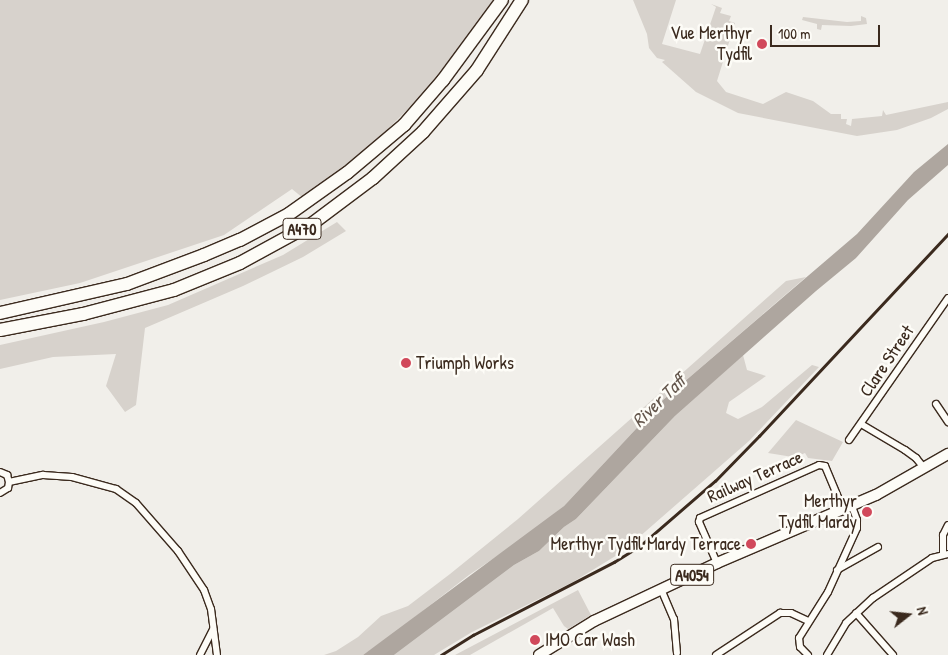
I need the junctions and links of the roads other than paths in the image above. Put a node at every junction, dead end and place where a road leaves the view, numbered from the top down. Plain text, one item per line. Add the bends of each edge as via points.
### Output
1 (502, 0) edge
2 (522, 0) edge
3 (948, 298) edge
4 (0, 314) edge
5 (0, 330) edge
6 (936, 404) dead end
7 (948, 422) edge
8 (861, 424) junction
9 (849, 440) dead end
10 (948, 454) edge
11 (924, 468) junction
12 (0, 472) edge
13 (10, 482) junction
14 (0, 493) edge
15 (848, 508) junction
16 (948, 525) edge
17 (878, 547) dead end
18 (946, 554) edge
19 (717, 564) junction
20 (837, 570) junction
21 (661, 590) junction
22 (856, 613) junction
23 (808, 622) junction
24 (214, 628) junction
25 (677, 653) dead end
26 (202, 655) edge
27 (217, 655) edge
28 (539, 655) edge
29 (716, 655) edge
30 (808, 655) edge
31 (828, 655) edge
32 (893, 655) edge

1 - 4 highway, A470 via 443,80 404,125 347,173 289,214 204,256 127,284
2 - 5 highway, A470 via 477,70 423,132 373,178 313,223 240,263 174,290 83,314
3 - 8 street, Clare Street
6 - 7 street
8 - 9 street, Clare Street
8 - 11 street via 905,450
10 - 11 main road, A4054
11 - 15 main road, A4054
12 - 13 street via 7,475
13 - 14 street via 8,488
13 - 24 street via 43,475 72,477 116,489 136,503 192,570 204,590
15 - 19 main road, A4054
15 - 19 street, Railway Terrace via 825,466 819,465 700,518
15 - 20 street via 858,524
16 - 18 street via 943,534
17 - 20 street
18 - 22 street via 912,570
19 - 21 main road, A4054
20 - 23 street via 828,592
21 - 25 street via 674,619
21 - 28 main road, A4054 via 594,621
22 - 31 street via 846,623
22 - 32 street
23 - 29 street via 791,613 780,614
23 - 30 street via 798,641
24 - 26 street
24 - 27 street
26 - 27 street

